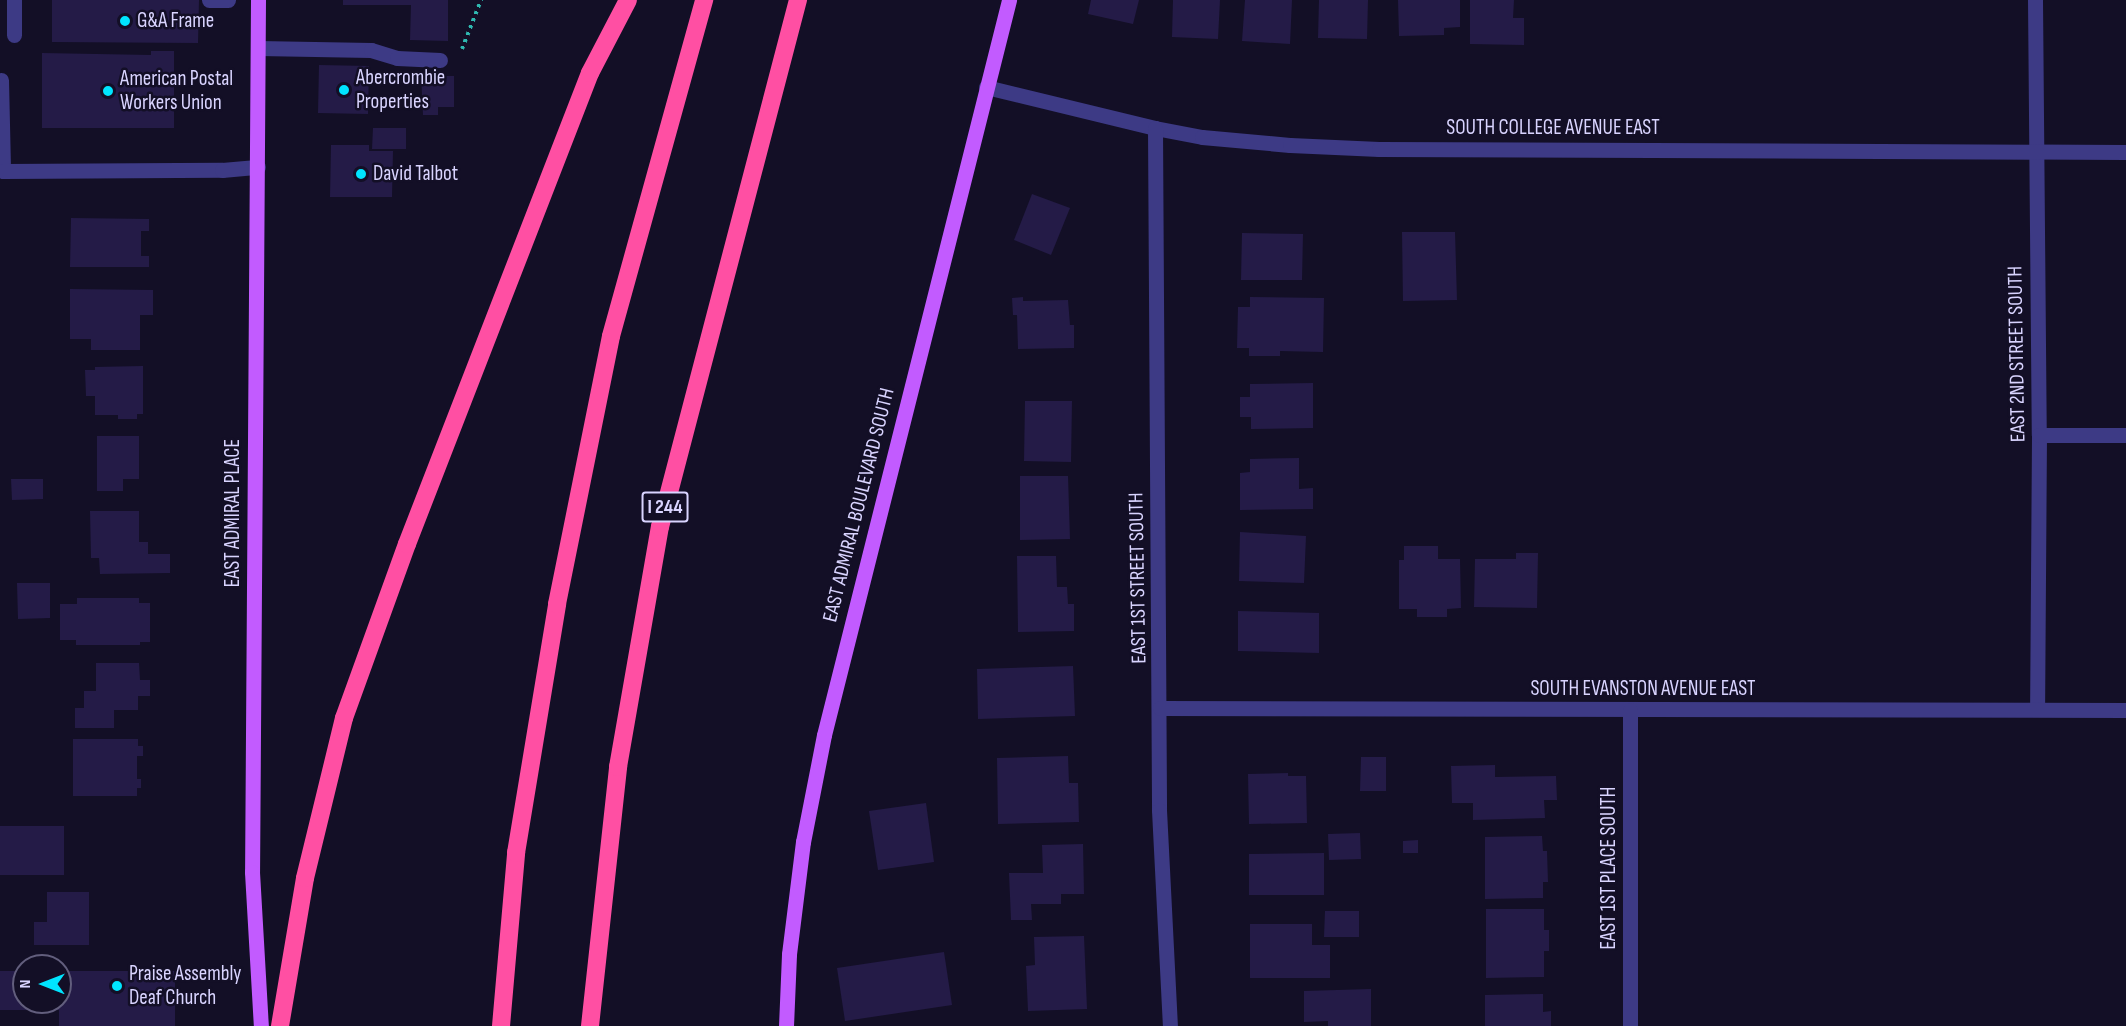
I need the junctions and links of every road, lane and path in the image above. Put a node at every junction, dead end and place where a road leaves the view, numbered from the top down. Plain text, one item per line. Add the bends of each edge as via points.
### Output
1 (14, 0) edge
2 (209, 0) edge
3 (228, 0) edge
4 (258, 0) edge
5 (481, 0) edge
6 (628, 0) edge
7 (704, 0) edge
8 (798, 0) edge
9 (1009, 0) edge
10 (2036, 0) edge
11 (14, 34) dead end
12 (258, 48) junction
13 (440, 60) joint
14 (1, 80) edge
15 (986, 87) junction
16 (1155, 128) junction
17 (2035, 152) junction
18 (2126, 152) edge
19 (258, 167) junction
20 (2039, 435) junction
21 (2126, 435) edge
22 (1161, 708) junction
23 (2037, 708) junction
24 (1630, 710) junction
25 (2126, 710) edge
26 (261, 1026) edge
27 (280, 1026) edge
28 (501, 1026) edge
29 (590, 1026) edge
30 (786, 1026) edge
31 (1170, 1026) edge
32 (1630, 1026) edge

1 - 11 street
2 - 3 street
4 - 12 main road, EAST ADMIRAL PLACE
5 - 13 path via 465,46 456,57
6 - 27 highway via 585,84 344,718 305,878
7 - 28 highway via 611,336 557,604 516,853
8 - 29 highway, I 244 via 660,527 618,767
9 - 15 main road, EAST ADMIRAL BOULEVARD SOUTH
10 - 17 street, EAST 2ND STREET SOUTH
12 - 13 street via 371,50 397,58
12 - 19 main road, EAST ADMIRAL PLACE
14 - 19 street via 3,171
15 - 16 street, SOUTH COLLEGE AVENUE EAST
15 - 30 main road, EAST ADMIRAL BOULEVARD SOUTH via 824,735 803,842 789,954
16 - 17 street, SOUTH COLLEGE AVENUE EAST via 1269,143 1379,148
16 - 22 street, EAST 1ST STREET SOUTH
17 - 18 street, SOUTH COLLEGE AVENUE EAST
17 - 20 street, EAST 2ND STREET SOUTH
19 - 26 main road, EAST ADMIRAL PLACE via 252,872
20 - 21 street
20 - 23 street, EAST 2ND STREET SOUTH
22 - 24 street, SOUTH EVANSTON AVENUE EAST
22 - 31 street, EAST 1ST STREET SOUTH via 1159,810
23 - 24 street, SOUTH EVANSTON AVENUE EAST
23 - 25 street, SOUTH EVANSTON AVENUE EAST
24 - 32 street, EAST 1ST PLACE SOUTH

